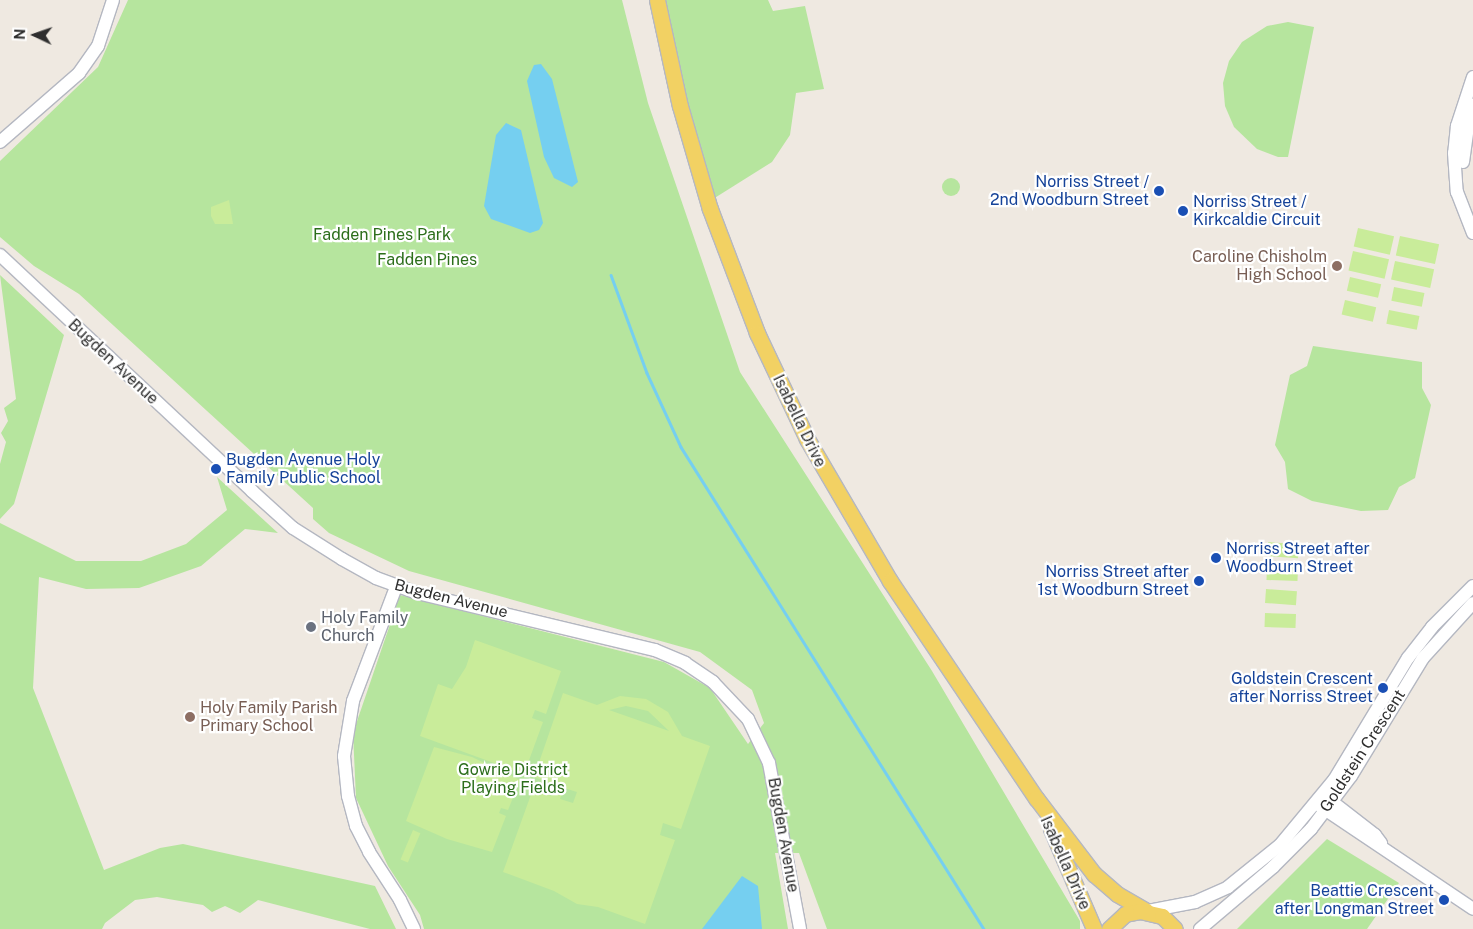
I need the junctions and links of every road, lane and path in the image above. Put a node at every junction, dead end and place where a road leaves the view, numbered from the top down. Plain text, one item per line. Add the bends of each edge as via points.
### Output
1 (113, 0) edge
2 (657, 0) edge
3 (1473, 77) edge
4 (1473, 99) edge
5 (0, 142) edge
6 (1464, 207) junction
7 (1473, 233) edge
8 (0, 255) edge
9 (1473, 586) edge
10 (396, 587) junction
11 (1473, 603) edge
12 (1036, 798) junction
13 (1325, 803) junction
14 (1351, 828) junction
15 (1311, 829) junction
16 (1382, 846) junction
17 (1473, 909) edge
18 (1147, 911) junction
19 (413, 928) edge
20 (800, 929) edge
21 (1094, 929) edge
22 (1109, 929) edge
23 (1175, 929) edge
24 (1200, 929) edge

1 - 5 street via 98,46 79,74
2 - 12 main road, Isabella Drive via 699,175 757,333 816,456 890,581
3 - 6 street via 1457,126 1454,153 1457,192
4 - 6 street via 1463,153
6 - 7 street
8 - 10 street, Bugden Avenue via 264,502 319,545
9 - 13 street, Goldstein Crescent via 1408,658
10 - 19 street via 353,701 344,756 348,796 356,826
10 - 20 street, Bugden Avenue via 655,650 685,663 713,682 748,719 769,763
11 - 13 street, Goldstein Crescent via 1423,658
12 - 18 main road, Isabella Drive via 1094,874 1117,894
12 - 21 main road, Isabella Drive
13 - 14 street
13 - 15 street, Goldstein Crescent
13 - 16 street via 1375,835
13 - 18 street, Goldstein Crescent via 1238,881 1195,902
14 - 15 street via 1330,824
14 - 16 street
15 - 24 street, Goldstein Crescent via 1273,867
16 - 17 street
18 - 22 main road via 1126,914
18 - 23 main road, Isabella Drive via 1162,916

